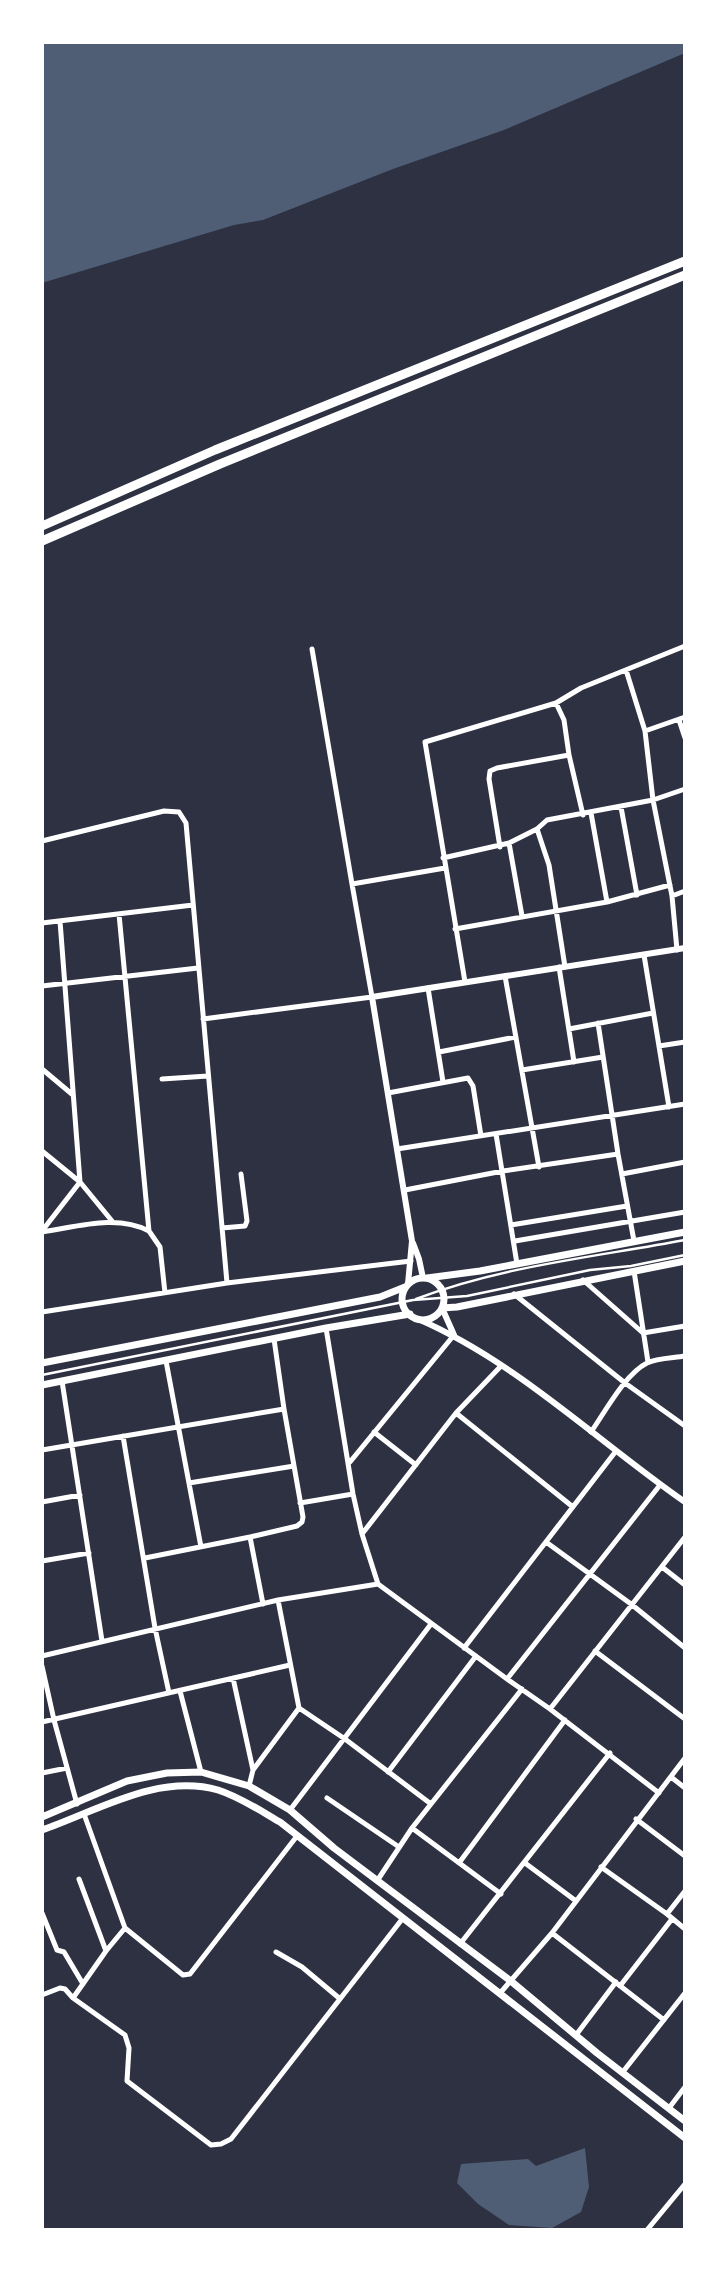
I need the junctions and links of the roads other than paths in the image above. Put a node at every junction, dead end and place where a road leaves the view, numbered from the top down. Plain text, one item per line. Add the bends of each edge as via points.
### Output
1 (685, 261) edge
2 (685, 275) edge
3 (42, 526) edge
4 (42, 541) edge
5 (685, 646) edge
6 (312, 649) dead end
7 (626, 670) junction
8 (556, 704) junction
9 (682, 718) edge
10 (645, 732) junction
11 (685, 738) edge
12 (569, 755) junction
13 (685, 789) edge
14 (653, 800) junction
15 (621, 807) junction
16 (591, 813) junction
17 (583, 815) junction
18 (537, 829) junction
19 (42, 841) edge
20 (509, 843) junction
21 (500, 846) junction
22 (443, 858) junction
23 (445, 868) junction
24 (352, 884) junction
25 (670, 885) junction
26 (685, 891) edge
27 (636, 895) junction
28 (672, 896) junction
29 (607, 902) junction
30 (193, 905) junction
31 (555, 909) junction
32 (119, 914) junction
33 (522, 916) junction
34 (60, 921) junction
35 (42, 923) edge
36 (455, 929) junction
37 (681, 949) edge
38 (644, 956) junction
39 (562, 967) junction
40 (198, 968) junction
41 (505, 976) junction
42 (124, 977) junction
43 (465, 982) junction
44 (64, 984) junction
45 (42, 986) edge
46 (428, 988) junction
47 (372, 997) junction
48 (653, 1013) junction
49 (203, 1019) junction
50 (597, 1023) junction
51 (569, 1028) junction
52 (516, 1037) junction
53 (685, 1042) edge
54 (659, 1046) junction
55 (439, 1052) junction
56 (603, 1058) junction
57 (573, 1062) junction
58 (42, 1069) edge
59 (522, 1070) junction
60 (208, 1076) junction
61 (162, 1079) dead end
62 (443, 1082) junction
63 (388, 1093) junction
64 (73, 1095) junction
65 (685, 1104) edge
66 (669, 1107) junction
67 (613, 1116) junction
68 (532, 1129) junction
69 (496, 1134) junction
70 (481, 1136) junction
71 (397, 1149) junction
72 (42, 1151) edge
73 (618, 1154) junction
74 (685, 1162) edge
75 (540, 1167) junction
76 (503, 1171) junction
77 (241, 1174) dead end
78 (622, 1174) junction
79 (80, 1182) junction
80 (405, 1190) junction
81 (627, 1206) junction
82 (685, 1212) edge
83 (113, 1222) junction
84 (630, 1222) junction
85 (512, 1225) junction
86 (222, 1228) junction
87 (149, 1231) junction
88 (42, 1232) edge
89 (685, 1232) edge
90 (685, 1240) edge
91 (412, 1241) junction
92 (515, 1241) junction
93 (634, 1241) junction
94 (685, 1255) edge
95 (411, 1261) junction
96 (685, 1261) edge
97 (517, 1264) junction
98 (634, 1271) junction
99 (425, 1278) junction
100 (583, 1280) junction
101 (227, 1283) junction
102 (407, 1286) junction
103 (442, 1289) junction
104 (165, 1293) junction
105 (514, 1294) junction
106 (444, 1298) junction
107 (413, 1300) junction
108 (402, 1302) junction
109 (442, 1308) junction
110 (42, 1312) edge
111 (414, 1317) junction
112 (685, 1326) edge
113 (326, 1328) junction
114 (643, 1333) junction
115 (454, 1335) junction
116 (274, 1339) junction
117 (685, 1356) edge
118 (166, 1361) junction
119 (648, 1362) junction
120 (42, 1363) edge
121 (501, 1366) junction
122 (42, 1375) edge
123 (62, 1381) junction
124 (625, 1382) junction
125 (42, 1385) edge
126 (284, 1409) junction
127 (456, 1413) junction
128 (685, 1426) edge
129 (178, 1427) junction
130 (374, 1432) junction
131 (591, 1432) junction
132 (123, 1436) junction
133 (72, 1445) junction
134 (42, 1450) edge
135 (617, 1451) junction
136 (350, 1462) junction
137 (416, 1465) junction
138 (294, 1466) junction
139 (188, 1483) junction
140 (660, 1485) junction
141 (353, 1494) junction
142 (80, 1495) junction
143 (42, 1502) edge
144 (300, 1503) junction
145 (685, 1503) edge
146 (573, 1507) junction
147 (362, 1534) junction
148 (250, 1537) junction
149 (685, 1537) edge
150 (546, 1542) junction
151 (201, 1547) junction
152 (89, 1553) junction
153 (145, 1558) junction
154 (42, 1561) edge
155 (662, 1567) junction
156 (590, 1574) junction
157 (378, 1584) junction
158 (685, 1585) edge
159 (278, 1600) junction
160 (263, 1604) junction
161 (631, 1604) junction
162 (431, 1624) junction
163 (155, 1629) junction
164 (102, 1641) junction
165 (464, 1648) junction
166 (685, 1648) edge
167 (595, 1651) junction
168 (42, 1656) edge
169 (476, 1656) junction
170 (290, 1665) junction
171 (42, 1666) edge
172 (233, 1678) junction
173 (507, 1679) junction
174 (523, 1689) junction
175 (180, 1691) junction
176 (169, 1693) junction
177 (299, 1708) junction
178 (551, 1709) junction
179 (685, 1719) edge
180 (54, 1720) junction
181 (565, 1720) junction
182 (42, 1722) edge
183 (345, 1739) junction
184 (610, 1753) junction
185 (685, 1758) edge
186 (67, 1768) junction
187 (253, 1770) junction
188 (201, 1772) junction
189 (388, 1772) junction
190 (42, 1773) edge
191 (671, 1777) junction
192 (249, 1786) junction
193 (685, 1788) edge
194 (659, 1793) junction
195 (327, 1798) dead end
196 (77, 1804) junction
197 (431, 1804) junction
198 (290, 1810) junction
199 (84, 1814) junction
200 (42, 1817) edge
201 (636, 1819) junction
202 (412, 1828) junction
203 (42, 1830) edge
204 (297, 1836) junction
205 (399, 1847) junction
206 (685, 1856) edge
207 (459, 1863) junction
208 (525, 1863) junction
209 (601, 1867) junction
210 (79, 1879) dead end
211 (377, 1881) junction
212 (685, 1891) edge
213 (501, 1894) junction
214 (576, 1901) junction
215 (42, 1913) edge
216 (670, 1916) junction
217 (403, 1918) junction
218 (125, 1928) junction
219 (685, 1929) edge
220 (552, 1933) junction
221 (460, 1944) junction
222 (106, 1951) junction
223 (276, 1952) dead end
224 (512, 1982) junction
225 (83, 1984) junction
226 (618, 1984) junction
227 (501, 1992) junction
228 (685, 1993) edge
229 (42, 1995) edge
230 (73, 1998) junction
231 (339, 1998) junction
232 (664, 2020) junction
233 (576, 2035) junction
234 (622, 2073) junction
235 (685, 2087) edge
236 (669, 2108) junction
237 (685, 2121) edge
238 (685, 2138) edge
239 (685, 2184) edge
240 (647, 2230) edge

1 - 3 highway via 215,450
2 - 4 highway
5 - 7 street
6 - 24 street
7 - 8 street
7 - 10 street
8 - 12 street via 564,720
8 - 22 street via 425,743
9 - 10 street
9 - 11 street
10 - 14 street
12 - 17 street
12 - 21 street via 490,771
13 - 14 street
14 - 15 street
14 - 25 street
15 - 16 street
15 - 27 street
16 - 17 street
16 - 29 street
17 - 18 street via 547,820
18 - 20 street
18 - 31 street via 549,865
19 - 30 street via 164,811 179,813 186,822
20 - 21 street
20 - 33 street
21 - 22 street
22 - 23 street
23 - 24 street
23 - 36 street
24 - 47 street
25 - 27 street
25 - 28 street
26 - 28 street
27 - 29 street
28 - 37 street
29 - 31 street
30 - 32 street
30 - 40 street
31 - 33 street
31 - 39 street
32 - 34 street
32 - 42 street
33 - 36 street
34 - 35 street
34 - 44 street
36 - 43 street
37 - 38 street
38 - 39 street
38 - 48 street
39 - 41 street
39 - 51 street
40 - 42 street
40 - 49 street
41 - 43 street
41 - 52 street
42 - 44 street
42 - 87 street
43 - 46 street
44 - 45 street
44 - 64 street
46 - 47 street
46 - 55 street
47 - 49 street
47 - 63 street
48 - 50 street
48 - 54 street
49 - 60 street
50 - 51 street
50 - 56 street
51 - 57 street
52 - 55 street
52 - 59 street
53 - 54 street
54 - 66 street
55 - 62 street
56 - 57 street
56 - 67 street
57 - 59 street
58 - 64 street
59 - 68 street
60 - 61 street
60 - 86 street
62 - 63 street
62 - 70 street via 470,1080
63 - 71 street
64 - 79 street
65 - 66 street
66 - 67 street
67 - 68 street
67 - 73 street
68 - 69 street
68 - 75 street
69 - 70 street
69 - 76 street
70 - 71 street
71 - 80 street
72 - 79 street
73 - 75 street
73 - 78 street
74 - 78 street
75 - 76 street
76 - 80 street
76 - 85 street
77 - 86 street via 247,1221 245,1226
78 - 81 street
79 - 83 street
79 - 88 street
80 - 91 street
81 - 84 street
81 - 85 street
82 - 84 street
83 - 87 street via 132,1223
83 - 88 street
84 - 92 street
84 - 93 street
85 - 92 street
86 - 101 street
87 - 104 street via 160,1247
89 - 93 main road
90 - 103 lane
91 - 95 street
91 - 99 street
92 - 97 street
93 - 97 main road
94 - 106 lane
95 - 101 street
95 - 102 street
96 - 98 main road
97 - 99 main road
98 - 100 main road
98 - 114 street
99 - 102 main road
99 - 103 main road
100 - 105 main road
100 - 114 street
101 - 104 street
102 - 108 main road
102 - 120 main road via 380,1297
103 - 106 main road
103 - 107 lane
104 - 110 street
105 - 109 main road
105 - 124 street
106 - 107 lane
106 - 109 main road
107 - 108 lane
108 - 111 main road
108 - 122 lane
109 - 111 main road via 434,1316
109 - 115 street
111 - 113 main road
111 - 115 street
112 - 114 street
113 - 116 main road
113 - 136 street
114 - 119 street
115 - 121 street
115 - 130 street
116 - 118 main road
116 - 126 street
117 - 119 street
118 - 123 main road
118 - 129 street
119 - 124 street
121 - 127 street
121 - 131 street
123 - 125 main road
123 - 133 street
124 - 128 street
124 - 131 street
126 - 129 street
126 - 138 street
127 - 137 street
127 - 146 street
129 - 132 street
129 - 139 street
130 - 136 street
130 - 137 street
131 - 135 street
132 - 133 street
132 - 153 street
133 - 134 street
133 - 142 street
135 - 140 street
135 - 146 street
136 - 141 street
137 - 147 street
138 - 139 street
138 - 144 street
139 - 151 street
140 - 145 street
140 - 156 street
141 - 144 street
141 - 147 street
142 - 143 street
142 - 152 street
144 - 148 street via 300,1524
146 - 150 street
147 - 157 street
148 - 151 street
148 - 160 street
149 - 155 street
150 - 156 street
150 - 165 street
151 - 153 street
152 - 154 street
152 - 164 street
153 - 163 street
155 - 158 street
155 - 161 street
156 - 161 street
156 - 173 street
157 - 159 street
157 - 162 street
159 - 160 street
159 - 170 street
160 - 163 street
161 - 166 street
161 - 167 street
162 - 165 street
162 - 183 street
163 - 164 street
163 - 176 street
164 - 168 street
165 - 169 street
167 - 178 street
167 - 179 street
169 - 173 street
169 - 189 street
170 - 172 street
170 - 177 street
171 - 180 street
172 - 175 street
172 - 187 street
173 - 174 street
174 - 178 street
174 - 197 street
175 - 176 street
175 - 188 street
176 - 180 street
177 - 183 street
177 - 187 street
178 - 181 street
180 - 182 street
180 - 186 street
181 - 184 street
181 - 207 street
183 - 189 street
183 - 198 street
184 - 194 street
184 - 208 street
185 - 191 street
186 - 190 street
186 - 196 street
187 - 192 street
188 - 192 main road
188 - 196 main road via 127,1781
189 - 197 street
191 - 193 street
191 - 194 street
192 - 198 main road
194 - 201 street
195 - 205 street
196 - 200 main road
197 - 202 street
198 - 211 main road
199 - 203 main road
199 - 204 main road via 125,1797 199,1786 239,1799
199 - 218 street
201 - 206 street
201 - 209 street
202 - 205 street
202 - 207 street
204 - 217 main road
204 - 218 street via 190,1974 183,1975
205 - 211 street
207 - 213 street
208 - 213 street
208 - 214 street
209 - 214 street
209 - 216 street
210 - 222 street
211 - 221 main road
212 - 216 street
213 - 221 street
214 - 220 street
215 - 225 street via 57,1950 64,1952
216 - 219 street
216 - 226 street
217 - 227 main road
217 - 231 street
218 - 222 street
220 - 224 street
220 - 226 street
221 - 224 main road
222 - 225 street
223 - 231 street
224 - 227 street
224 - 233 main road
225 - 230 street
226 - 232 street
226 - 233 street
227 - 238 main road
228 - 232 street
229 - 230 street via 62,1988
230 - 231 street via 125,2035 130,2048 127,2081 211,2145 231,2139
232 - 234 street
233 - 234 main road
234 - 236 main road
235 - 236 street
236 - 237 main road
239 - 240 street

